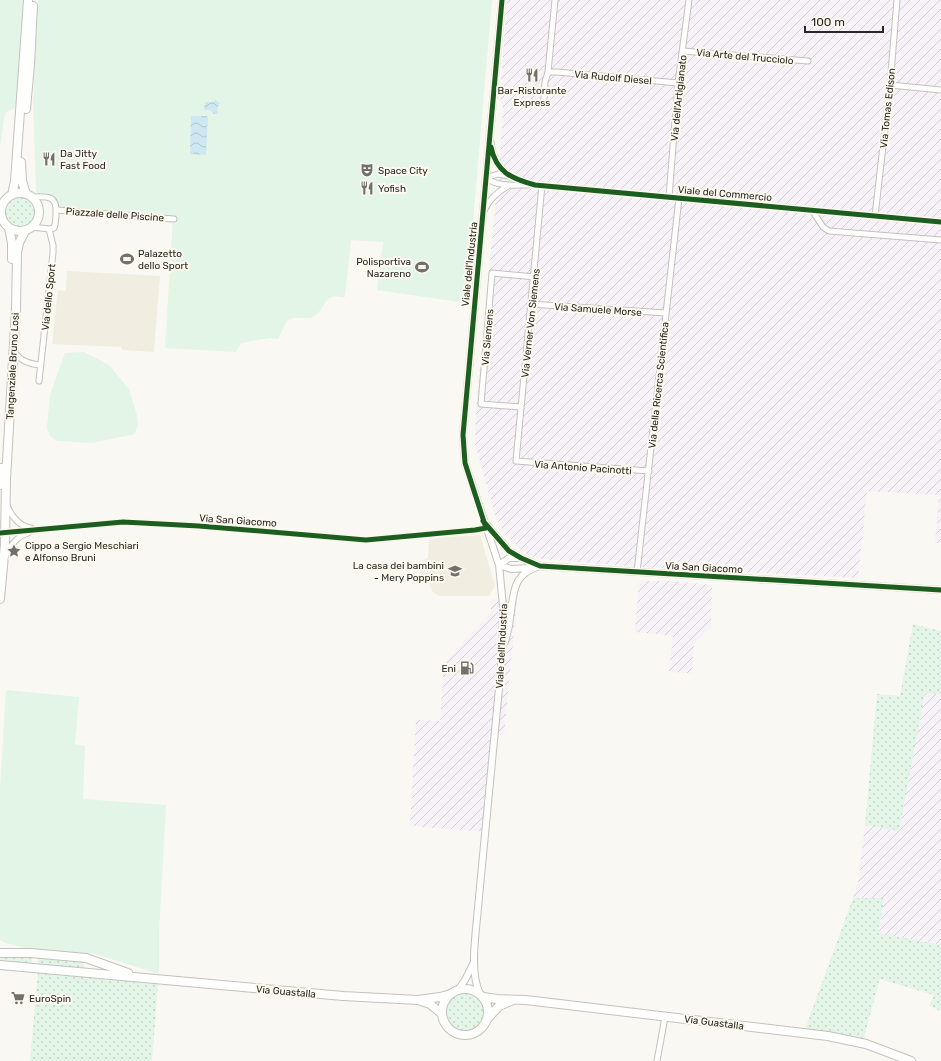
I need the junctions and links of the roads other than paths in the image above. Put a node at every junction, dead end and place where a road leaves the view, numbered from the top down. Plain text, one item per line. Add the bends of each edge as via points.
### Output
1 (28, 0) edge
2 (33, 0) edge
3 (502, 0) edge
4 (555, 0) edge
5 (688, 0) edge
6 (897, 0) edge
7 (683, 51) junction
8 (808, 61) dead end
9 (548, 72) junction
10 (678, 83) junction
11 (890, 85) junction
12 (941, 90) edge
13 (544, 99) dead end
14 (490, 136) junction
15 (509, 176) junction
16 (486, 178) junction
17 (509, 185) junction
18 (535, 185) junction
19 (542, 185) junction
20 (12, 195) junction
21 (29, 196) junction
22 (668, 197) junction
23 (679, 198) junction
24 (2, 204) edge
25 (56, 210) junction
26 (812, 210) junction
27 (484, 212) junction
28 (875, 216) junction
29 (1, 218) edge
30 (174, 219) dead end
31 (941, 222) edge
32 (9, 228) junction
33 (28, 229) junction
34 (49, 229) junction
35 (941, 240) edge
36 (535, 277) junction
37 (530, 304) junction
38 (666, 313) junction
39 (13, 351) junction
40 (41, 365) junction
41 (39, 381) dead end
42 (521, 407) junction
43 (516, 462) joint
44 (649, 471) junction
45 (0, 485) edge
46 (6, 501) junction
47 (483, 521) junction
48 (42, 530) junction
49 (475, 530) dead end
50 (2, 533) edge
51 (521, 558) junction
52 (3, 563) junction
53 (499, 565) junction
54 (540, 566) junction
55 (531, 568) junction
56 (637, 572) junction
57 (939, 589) edge
58 (0, 599) edge
59 (502, 657) junction
60 (2, 950) edge
61 (36, 954) junction
62 (86, 958) junction
63 (474, 962) junction
64 (0, 965) edge
65 (35, 968) junction
66 (85, 972) junction
67 (154, 979) junction
68 (455, 992) junction
69 (482, 995) junction
70 (418, 1000) junction
71 (514, 1000) junction
72 (442, 1014) junction
73 (665, 1016) junction
74 (488, 1018) junction
75 (657, 1061) edge
76 (911, 1061) edge

1 - 20 main road
2 - 21 main road via 21,162 22,181
3 - 14 street, Viale dell'Industria
4 - 9 street
5 - 7 street, Via dell'Artigianato
6 - 11 street, Via Tomas Edison
7 - 8 street, Via Arte del Trucciolo
7 - 10 street, Via dell'Artigianato
9 - 10 street, Via Rudolf Diesel
9 - 13 street
10 - 22 street, Via dell'Artigianato
11 - 12 street
11 - 28 street, Via Tomas Edison
14 - 15 street via 494,156
14 - 16 street, Viale dell'Industria
15 - 16 street via 498,174
15 - 18 street, Viale del Commercio
16 - 17 street via 494,183
16 - 27 street, Viale dell'Industria
17 - 18 street
17 - 27 street via 493,196
18 - 19 street, Viale del Commercio
19 - 22 street, Viale del Commercio
19 - 36 street, Via Verner Von Siemens
20 - 21 main road via 21,193
20 - 24 main road
21 - 25 street via 52,198 56,203
21 - 33 main road via 38,206 39,212 38,218
22 - 23 street, Viale del Commercio
23 - 26 street, Viale del Commercio
23 - 38 street, Via della Ricerca Scientifica
24 - 29 main road
25 - 30 street, Piazzale delle Piscine
25 - 34 street via 55,226
26 - 28 street, Viale del Commercio
26 - 35 street via 823,227 829,231
27 - 47 street, Viale dell'Industria via 463,435 465,463
28 - 31 street, Viale del Commercio
29 - 32 main road
32 - 33 main road via 15,231
32 - 45 main road, Tangenziale Bruno Losi via 12,243 12,309
33 - 34 street
33 - 39 main road, Tangenziale Bruno Losi via 19,243 17,254
34 - 40 street, Via dello Sport via 53,253
36 - 37 street, Via Verner Von Siemens
36 - 42 street, Via Siemens via 492,272 481,404
37 - 38 street, Via Samuele Morse
37 - 42 street, Via Verner Von Siemens
38 - 44 street, Via della Ricerca Scientifica
39 - 40 street via 26,362
39 - 46 main road, Tangenziale Bruno Losi
40 - 41 street, Via dello Sport
42 - 43 street, Via Verner Von Siemens
43 - 44 street, Via Antonio Pacinotti
44 - 56 street, Via della Ricerca Scientifica
46 - 48 street via 20,524 25,528
46 - 50 main road, Tangenziale Bruno Losi
47 - 51 street, Via San Giacomo via 509,550
47 - 53 street, Viale dell'Industria
48 - 49 street, Via San Giacomo via 134,522 366,540
48 - 50 street, Via San Giacomo
48 - 52 street via 20,537 7,552
50 - 52 main road, Tangenziale Bruno Losi
51 - 53 street via 509,558
51 - 54 street, Via San Giacomo
52 - 58 main road, Tangenziale Bruno Losi
53 - 55 street, Via San Giacomo via 511,569
53 - 59 street, Viale dell'Industria via 503,606
54 - 55 street, Via San Giacomo
54 - 56 street, Via San Giacomo
55 - 59 street via 515,585
56 - 57 street, Via San Giacomo
59 - 63 street, Viale dell'Industria
60 - 61 main road, Via Guastalla
61 - 62 main road, Via Guastalla
61 - 65 main road
62 - 66 main road
62 - 67 main road, Via Guastalla
63 - 68 street, Viale dell'Industria via 465,980
63 - 69 street, Viale dell'Industria via 476,986
64 - 65 main road, Via Guastalla
65 - 66 main road, Via Guastalla
66 - 67 main road, Via Guastalla
67 - 70 main road, Via Guastalla
68 - 69 main road via 466,989
68 - 70 main road, Via Guastalla
68 - 72 main road via 446,999
69 - 71 main road, Via Guastalla
69 - 74 main road via 488,1007
70 - 72 main road, Via Guastalla via 430,1004
71 - 73 main road, Via Guastalla
71 - 74 main road, Via Guastalla via 499,1006
72 - 74 main road via 448,1027 467,1035 480,1030
73 - 75 street
73 - 76 main road, Via Guastalla via 828,1036 866,1044

